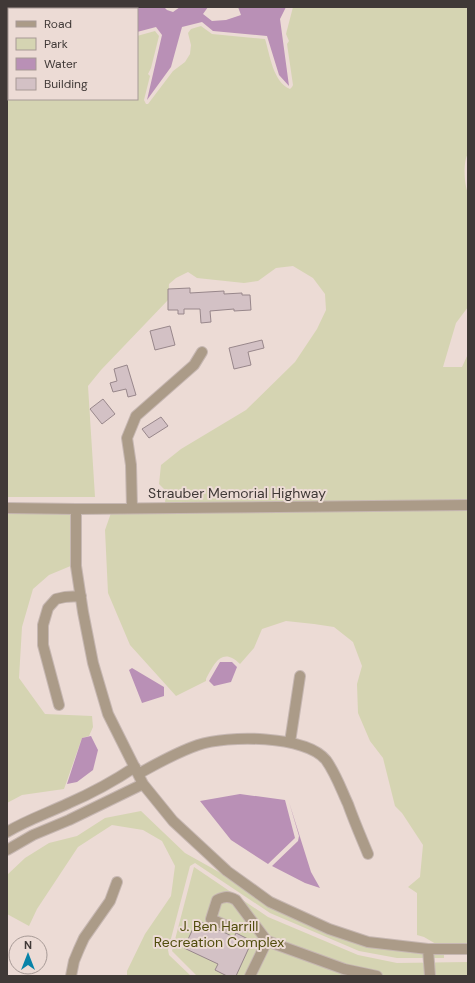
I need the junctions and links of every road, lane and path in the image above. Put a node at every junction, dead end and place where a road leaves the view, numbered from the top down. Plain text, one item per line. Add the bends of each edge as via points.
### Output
1 (202, 352) dead end
2 (468, 505) edge
3 (7, 508) edge
4 (132, 508) junction
5 (76, 509) junction
6 (81, 596) junction
7 (300, 676) dead end
8 (59, 704) dead end
9 (290, 742) junction
10 (137, 771) junction
11 (143, 784) junction
12 (7, 832) edge
13 (7, 850) edge
14 (368, 854) dead end
15 (117, 882) dead end
16 (229, 927) dead end
17 (267, 941) junction
18 (428, 949) junction
19 (468, 949) edge
20 (343, 973) edge
21 (71, 976) edge
22 (250, 976) edge
23 (377, 976) edge
24 (430, 976) edge

1 - 4 street via 194,365 136,416 127,438 131,465
2 - 4 street, Strauber Memorial Highway
3 - 5 street, Strauber Memorial Highway
4 - 5 street, Strauber Memorial Highway
5 - 6 street via 76,566
6 - 8 street via 56,599 48,608 43,625 43,645
6 - 10 street via 93,663 108,714
7 - 9 street
9 - 10 street via 224,739 199,744
9 - 14 street via 309,748 325,759 336,776
10 - 11 street
10 - 12 street via 32,818
11 - 13 street via 33,835
11 - 18 street via 173,821 228,871 270,902 330,929 368,942
15 - 21 street via 110,902 84,938 74,961
16 - 17 street via 211,919 217,900 224,896 236,900
17 - 20 street
17 - 22 street
18 - 19 street
18 - 24 street
20 - 23 street

